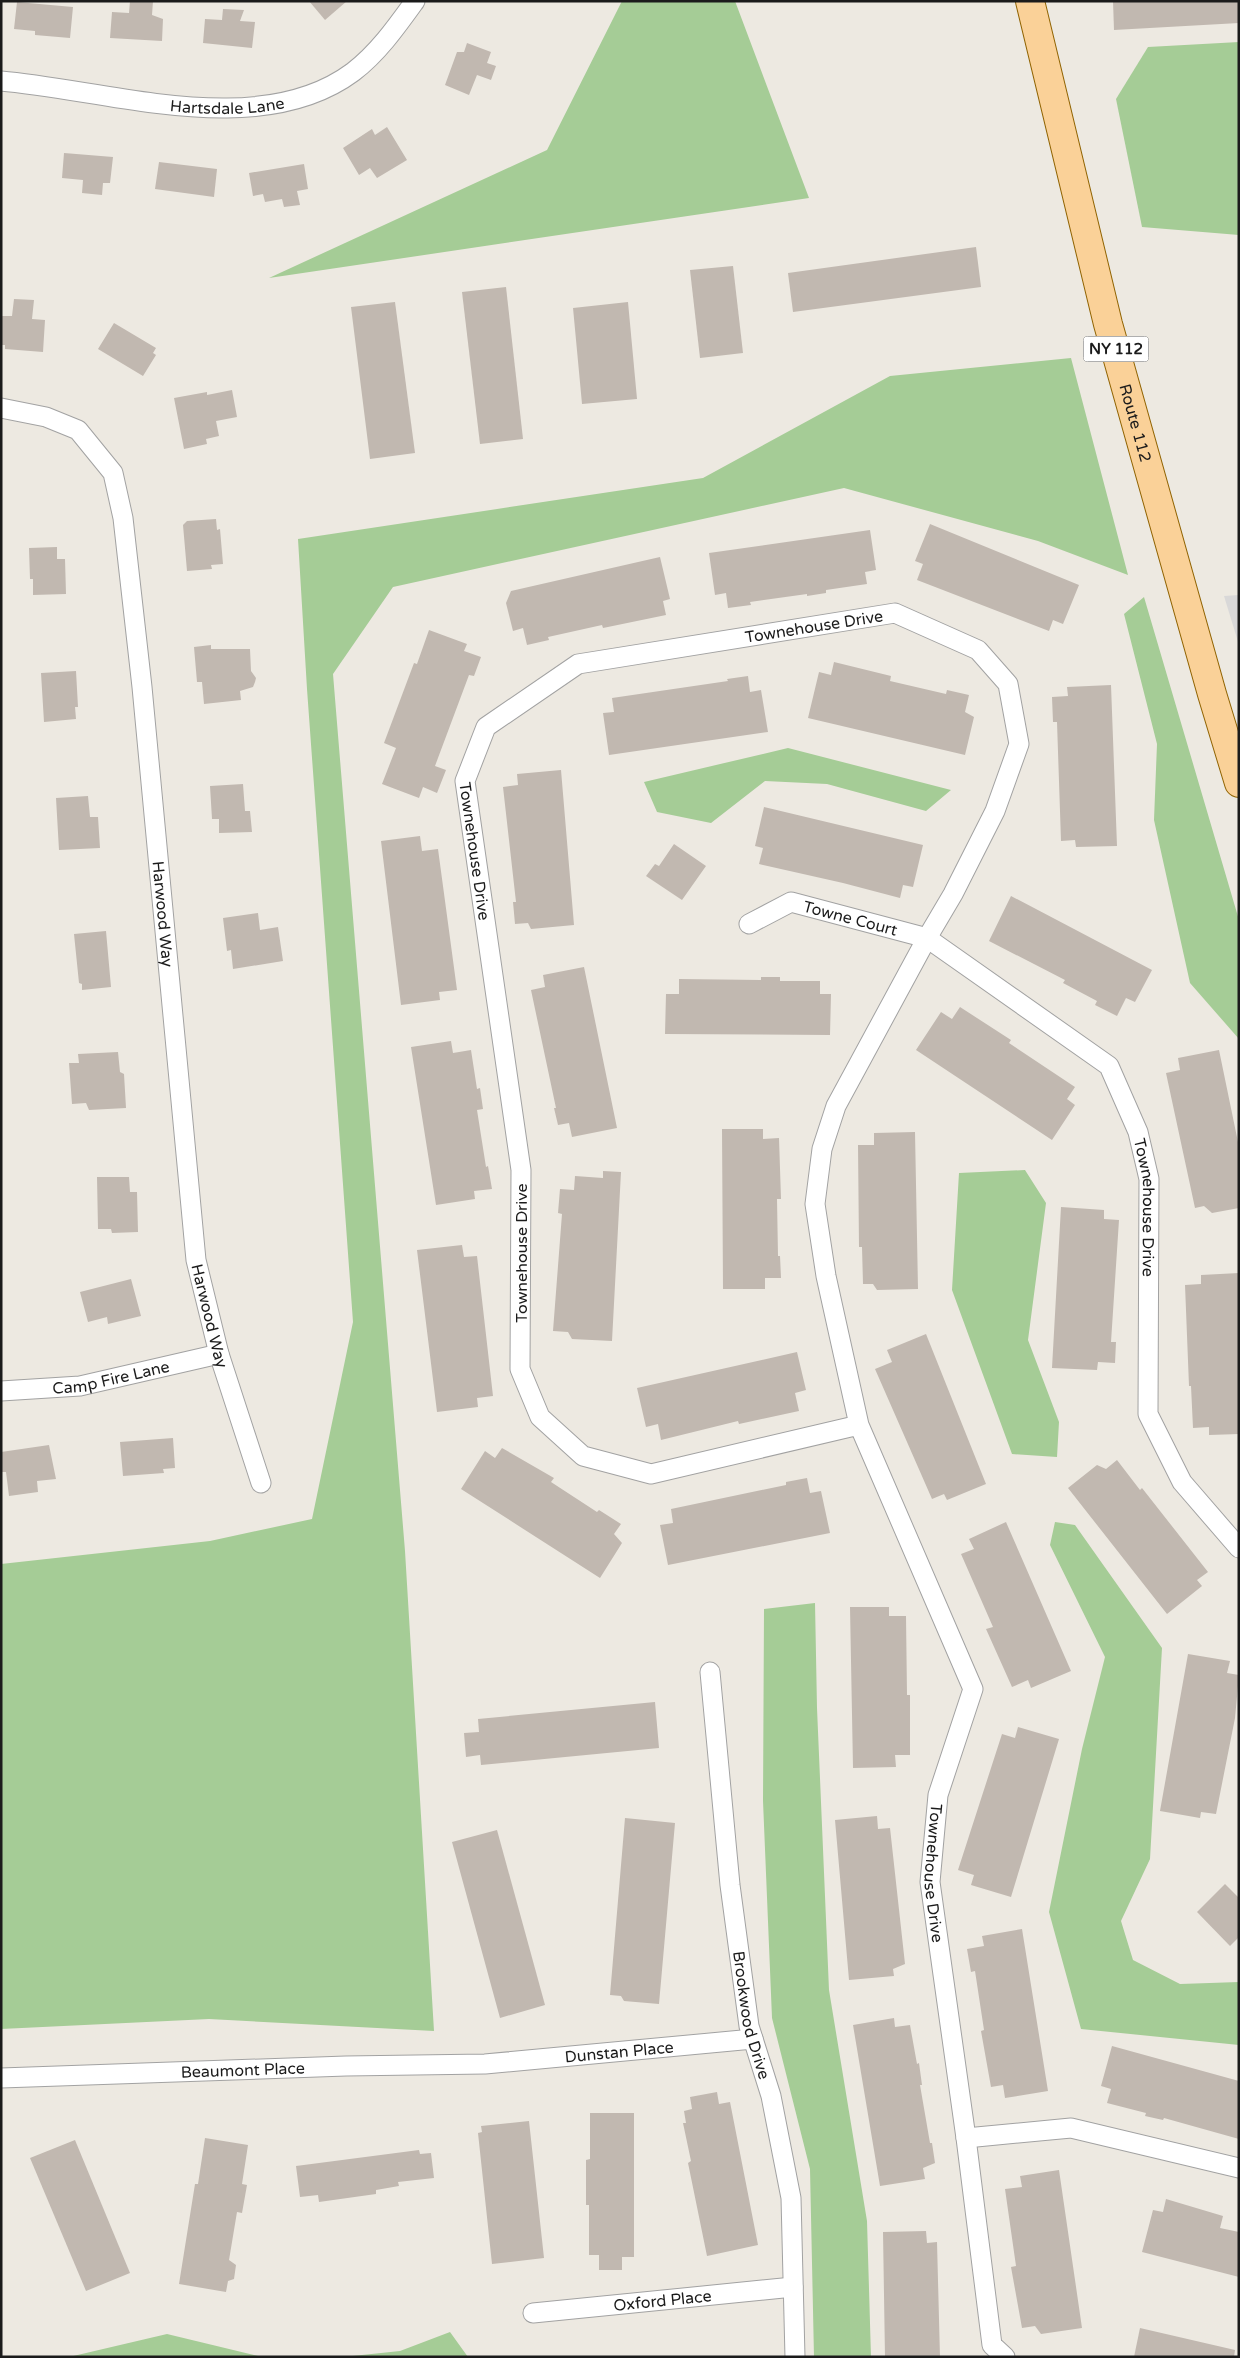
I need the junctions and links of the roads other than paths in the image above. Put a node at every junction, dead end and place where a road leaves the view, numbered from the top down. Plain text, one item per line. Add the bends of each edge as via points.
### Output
1 (415, 1) edge
2 (1030, 1) edge
3 (1, 81) edge
4 (1, 408) edge
5 (1239, 783) edge
6 (749, 924) dead end
7 (926, 938) junction
8 (219, 1354) junction
9 (1, 1391) edge
10 (859, 1425) junction
11 (262, 1483) dead end
12 (1239, 1548) edge
13 (710, 1672) dead end
14 (753, 2039) junction
15 (485, 2064) joint
16 (1, 2078) edge
17 (966, 2138) junction
18 (1239, 2168) edge
19 (793, 2287) junction
20 (533, 2313) dead end
21 (795, 2357) edge
22 (1005, 2357) edge

1 - 3 street, Hartsdale Lane via 390,36 352,72 320,90 277,104 225,109
2 - 5 main road, Route 112 / NY 112 via 1108,324
4 - 8 street, Harwood Way via 46,417 78,430 113,473 123,518 143,697 196,1260
6 - 7 street, Towne Court via 791,902
7 - 10 street, Townehouse Drive via 836,1106 817,1177 815,1204 826,1276
7 - 10 street, Townehouse Drive via 954,894 995,811 1019,744 1008,684 978,650 895,613 578,664 486,727 465,781 521,1170 520,1369 540,1416 583,1456 652,1474
7 - 12 street, Townehouse Drive via 1109,1066 1138,1132 1149,1179 1148,1414 1182,1482
8 - 9 street, Camp Fire Lane via 80,1386
8 - 11 street, Harwood Way
10 - 17 street, Townehouse Drive via 973,1689 938,1795 930,1882
13 - 14 street, Brookwood Drive via 730,1885
14 - 15 street, Dunstan Place
14 - 19 street, Brookwood Drive via 770,2096 791,2198
15 - 16 street, Beaumont Place
17 - 18 street via 1070,2128
17 - 22 street, Townehouse Drive via 992,2345
19 - 20 street, Oxford Place
19 - 21 street, Brookwood Drive

